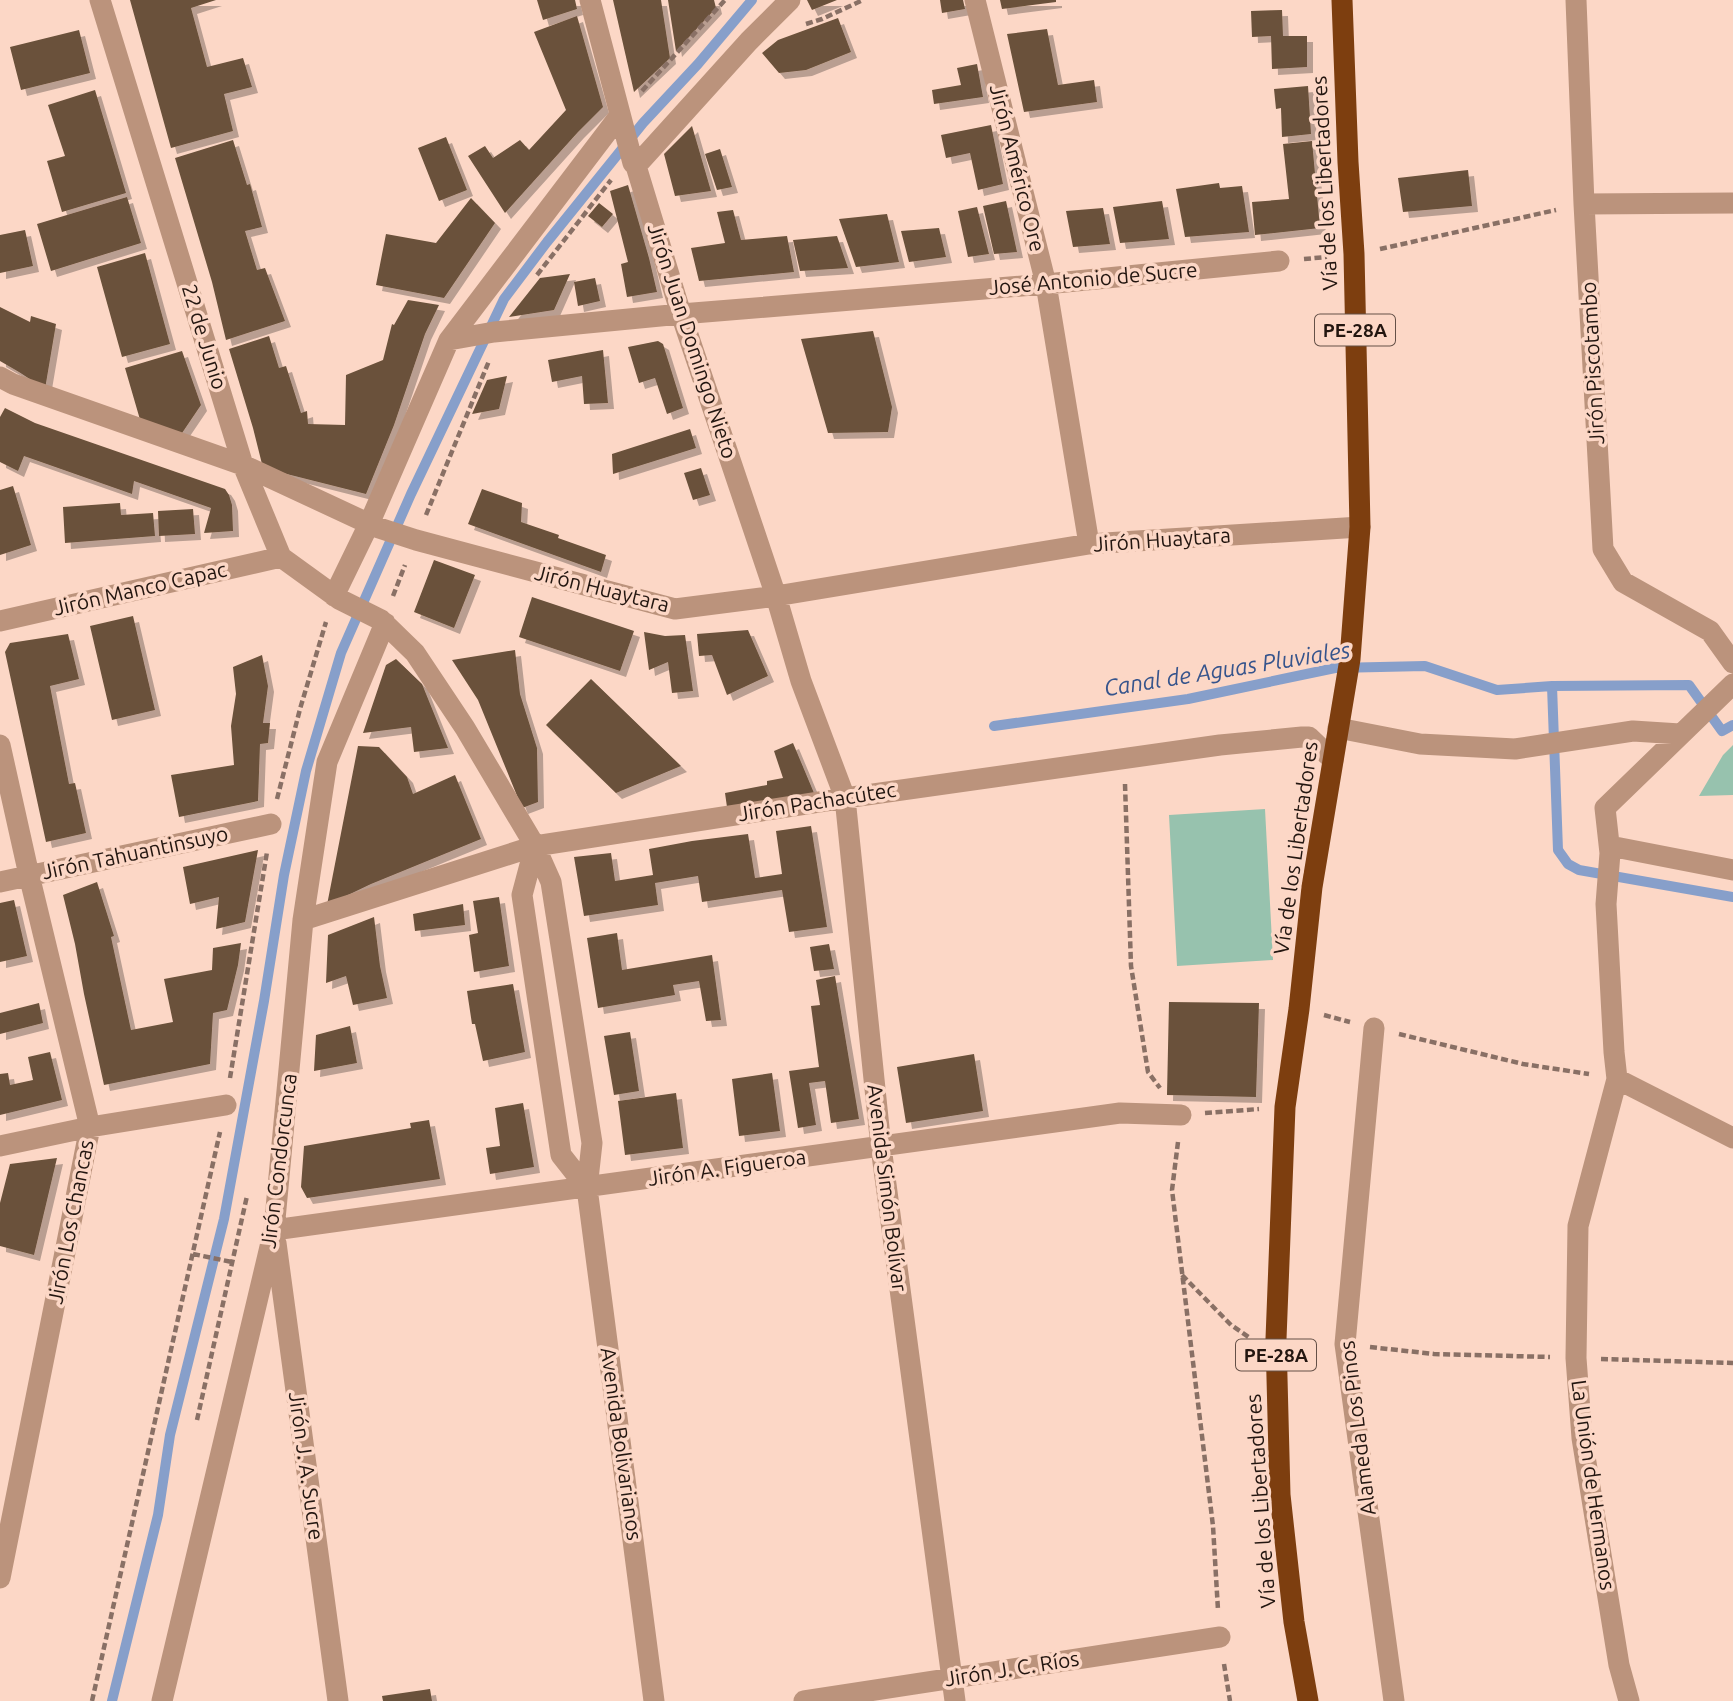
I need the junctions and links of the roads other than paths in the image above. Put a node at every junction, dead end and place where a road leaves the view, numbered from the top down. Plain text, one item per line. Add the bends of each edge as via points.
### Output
1 (100, 0) edge
2 (590, 0) edge
3 (790, 0) edge
4 (975, 0) edge
5 (1342, 0) edge
6 (1576, 0) edge
7 (621, 117) junction
8 (634, 164) junction
9 (1733, 202) edge
10 (1584, 204) junction
11 (1279, 261) road end
12 (1046, 284) junction
13 (681, 314) junction
14 (454, 340) junction
15 (0, 377) edge
16 (243, 465) junction
17 (372, 525) junction
18 (1360, 527) junction
19 (1089, 544) junction
20 (281, 556) junction
21 (776, 596) junction
22 (337, 597) junction
23 (0, 621) edge
24 (383, 622) junction
25 (1733, 663) edge
26 (801, 681) joint
27 (1733, 684) edge
28 (1338, 728) junction
29 (1685, 729) junction
30 (0, 745) edge
31 (1333, 760) junction
32 (845, 797) junction
33 (271, 824) road end
34 (535, 846) junction
35 (1610, 850) junction
36 (1733, 870) edge
37 (29, 876) junction
38 (0, 882) edge
39 (303, 920) junction
40 (1374, 1028) road end
41 (1617, 1079) junction
42 (226, 1105) road end
43 (1181, 1115) road end
44 (90, 1127) junction
45 (1733, 1138) edge
46 (0, 1146) edge
47 (881, 1147) junction
48 (587, 1188) junction
49 (274, 1230) junction
50 (0, 1574) edge
51 (1220, 1637) road end
52 (952, 1678) junction
53 (162, 1701) edge
54 (338, 1701) edge
55 (654, 1701) edge
56 (804, 1701) edge
57 (955, 1701) edge
58 (1308, 1701) edge
59 (1394, 1701) edge
60 (1629, 1701) edge

1 - 16 street, 22 de Junio
2 - 7 street, Jirón Juan Domingo Nieto
3 - 8 street
4 - 12 street, Jirón Américo Ore
5 - 18 highway, Vía de los Libertadores / PE-28A
6 - 10 street, Jirón Piscotambo
7 - 8 street, Jirón Juan Domingo Nieto
7 - 14 street
8 - 13 street, Jirón Juan Domingo Nieto
9 - 10 street
10 - 25 street, Jirón Piscotambo via 1603,549 1623,582 1710,631
11 - 12 street, José Antonio de Sucre
12 - 13 street, José Antonio de Sucre
12 - 19 street, Jirón Américo Ore
13 - 14 street, José Antonio de Sucre
13 - 21 street, Jirón Juan Domingo Nieto
14 - 17 street
15 - 16 street, Jirón Huaytara
16 - 17 street, Jirón Huaytara
16 - 20 street, 22 de Junio
17 - 21 street, Jirón Huaytara via 675,609
17 - 22 street
18 - 19 street, Jirón Huaytara
18 - 28 highway, Vía de los Libertadores / PE-28A via 1350,659
19 - 21 street, Jirón Huaytara
20 - 22 street
20 - 23 street, Jirón Manco Capac
21 - 26 street, Jirón Juan Domingo Nieto
22 - 24 street
24 - 34 street, Avenida Bolivarianos via 415,653
24 - 39 street, Jirón Condorcunca via 327,762
26 - 32 street, Avenida Simón Bolívar
27 - 29 street
28 - 29 street via 1420,744 1515,749 1633,731
28 - 31 highway, Vía de los Libertadores / PE-28A
29 - 35 street via 1605,808
30 - 37 street, Jirón Los Chancas
31 - 32 street, Jirón Pachacútec via 1309,737
31 - 58 highway, Vía de los Libertadores / PE-28A via 1285,1107 1276,1356 1280,1495
32 - 34 street, Jirón Pachacútec
32 - 47 street, Avenida Simón Bolívar
33 - 37 street, Jirón Tahuantinsuyo
34 - 39 street, Jirón Pachacútec
34 - 48 street, Avenida Bolivarianos via 551,882 592,1143
34 - 48 street via 522,895 561,1155
35 - 36 street
35 - 41 street, La Unión de Hermanos via 1605,904
37 - 38 street, Jirón Tahuantinsuyo
37 - 44 street, Jirón Los Chancas
39 - 49 street, Jirón Condorcunca
40 - 59 street, Alameda Los Pinos via 1345,1344
41 - 45 street
41 - 60 street, La Unión de Hermanos via 1578,1226 1576,1358 1581,1438
42 - 44 street
43 - 47 street, Jirón A. Figueroa via 1120,1113
44 - 46 street
44 - 50 street, Jirón Los Chancas
47 - 48 street, Jirón A. Figueroa
47 - 52 street, Avenida Simón Bolívar
48 - 49 street, Jirón A. Figueroa
48 - 55 street, Avenida Bolivarianos
49 - 53 street, Jirón Condorcunca
49 - 54 street, Jirón J. A. Sucre
51 - 52 street, Jirón J. C. Ríos
52 - 56 street, Jirón J. C. Ríos
52 - 57 street, Avenida Simón Bolívar

